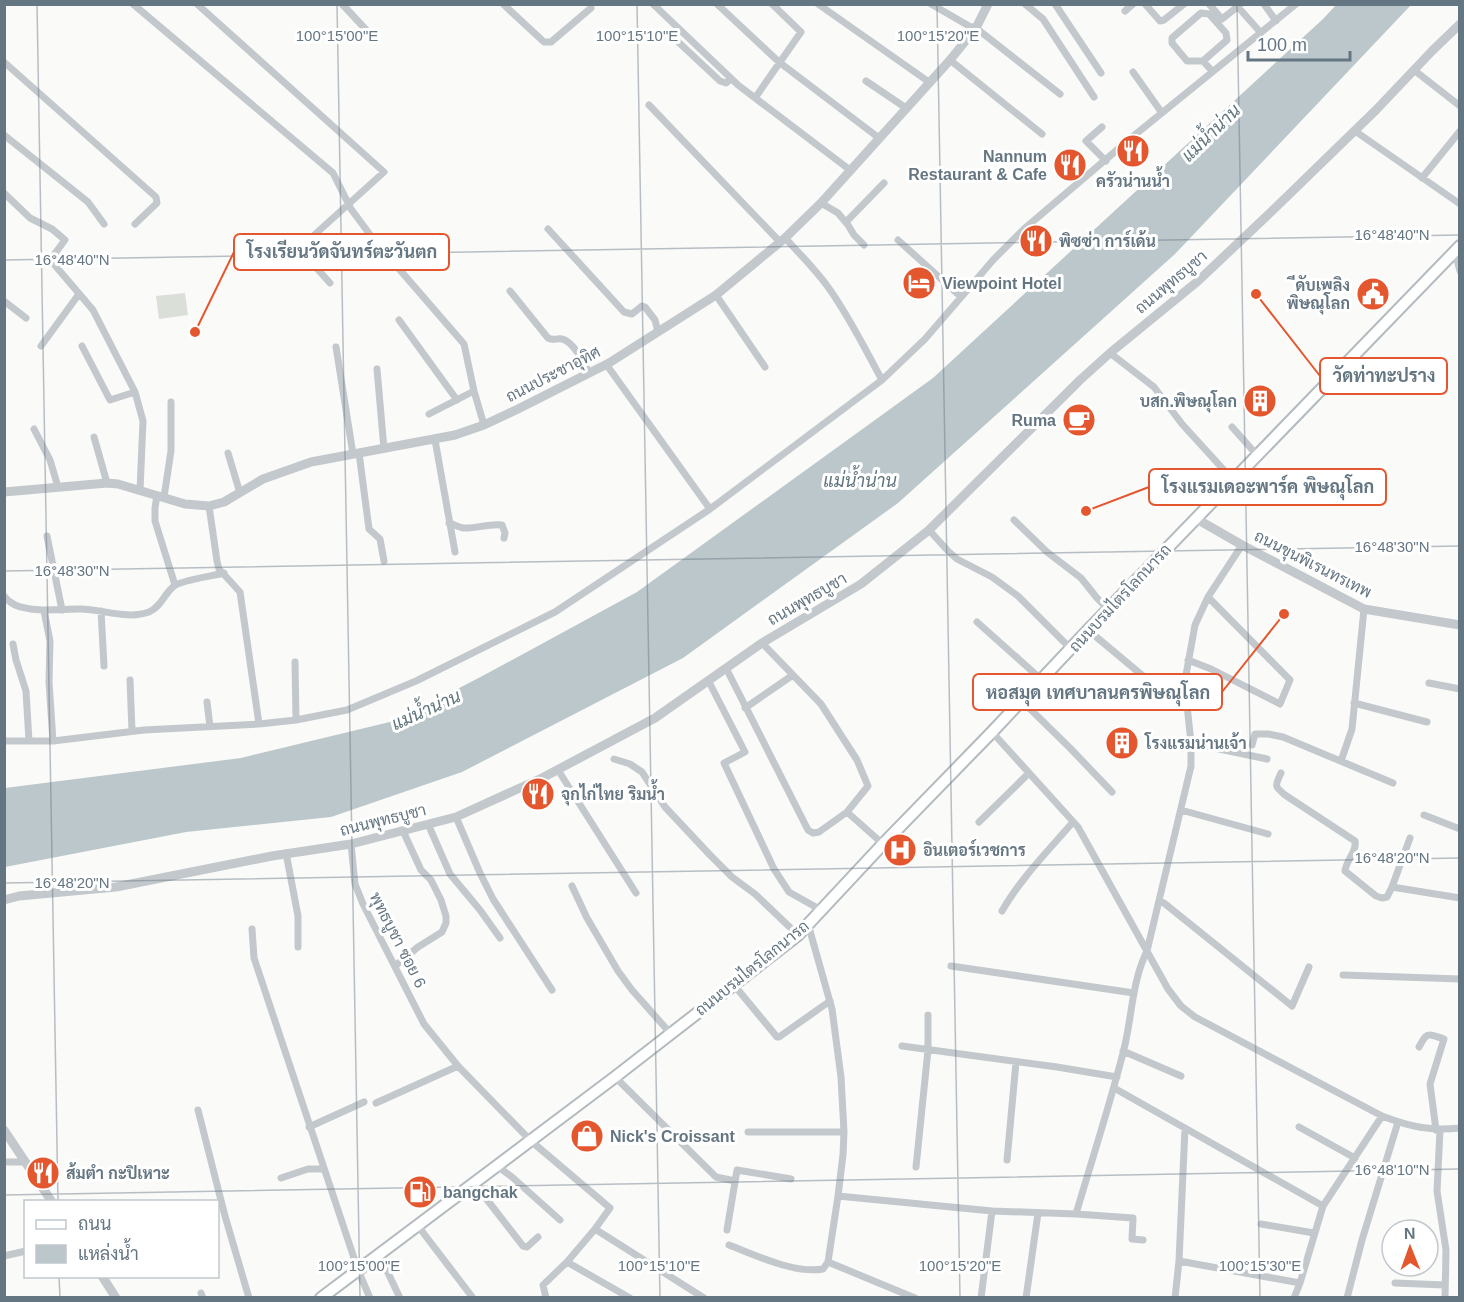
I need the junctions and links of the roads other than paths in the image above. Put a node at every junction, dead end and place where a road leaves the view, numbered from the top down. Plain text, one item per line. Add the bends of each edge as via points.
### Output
1 (133, 4) edge
2 (197, 4) edge
3 (342, 4) edge
4 (503, 4) edge
5 (653, 4) edge
6 (717, 4) edge
7 (772, 4) edge
8 (818, 4) edge
9 (932, 4) edge
10 (988, 4) edge
11 (1025, 4) edge
12 (1055, 4) edge
13 (1133, 4) edge
14 (1145, 4) edge
15 (1185, 4) edge
16 (1209, 4) edge
17 (1264, 4) edge
18 (1296, 4) edge
19 (592, 6) edge
20 (1240, 6) edge
21 (1125, 11) dead end
22 (1276, 21) junction
23 (1460, 24) edge
24 (976, 28) junction
25 (1261, 33) junction
26 (370, 34) dead end
27 (674, 38) dead end
28 (950, 60) junction
29 (1203, 61) junction
30 (4, 62) edge
31 (779, 62) junction
32 (1414, 70) junction
33 (1212, 71) junction
34 (1133, 72) dead end
35 (1101, 73) dead end
36 (730, 79) junction
37 (866, 81) dead end
38 (928, 82) junction
39 (1060, 94) dead end
40 (1094, 97) dead end
41 (755, 98) junction
42 (649, 105) dead end
43 (1460, 106) edge
44 (906, 108) junction
45 (1162, 113) junction
46 (1102, 127) dead end
47 (1355, 131) junction
48 (1460, 131) edge
49 (1042, 134) dead end
50 (4, 135) edge
51 (879, 138) junction
52 (11, 141) junction
53 (4, 147) edge
54 (1106, 161) junction
55 (850, 170) junction
56 (1422, 178) junction
57 (884, 183) dead end
58 (4, 193) edge
59 (821, 203) junction
60 (349, 204) junction
61 (1460, 204) edge
62 (846, 222) junction
63 (104, 224) dead end
64 (135, 224) dead end
65 (548, 229) dead end
66 (782, 240) junction
67 (898, 240) dead end
68 (864, 245) dead end
69 (1457, 249) edge
70 (1460, 271) edge
71 (330, 283) dead end
72 (510, 291) dead end
73 (79, 294) junction
74 (716, 295) junction
75 (961, 297) junction
76 (4, 301) edge
77 (26, 318) dead end
78 (399, 320) dead end
79 (658, 332) junction
80 (41, 346) dead end
81 (82, 346) dead end
82 (336, 346) dead end
83 (1110, 353) junction
84 (606, 364) junction
85 (765, 367) dead end
86 (377, 369) dead end
87 (589, 373) junction
88 (882, 380) junction
89 (474, 391) junction
90 (135, 392) junction
91 (457, 400) junction
92 (171, 402) dead end
93 (429, 414) dead end
94 (484, 425) junction
95 (1232, 427) dead end
96 (34, 429) dead end
97 (94, 437) dead end
98 (435, 440) junction
99 (384, 448) junction
100 (228, 453) dead end
101 (356, 454) junction
102 (1257, 455) junction
103 (1233, 480) junction
104 (107, 483) junction
105 (58, 487) junction
106 (140, 490) junction
107 (4, 492) edge
108 (240, 493) junction
109 (160, 496) junction
110 (209, 506) junction
111 (710, 509) junction
112 (1196, 518) junction
113 (1014, 520) dead end
114 (449, 523) junction
115 (929, 530) junction
116 (47, 536) dead end
117 (504, 538) dead end
118 (1242, 545) junction
119 (455, 552) dead end
120 (384, 561) dead end
121 (224, 573) junction
122 (176, 585) junction
123 (4, 596) edge
124 (1208, 597) junction
125 (1108, 609) junction
126 (1364, 609) junction
127 (62, 610) junction
128 (44, 611) junction
129 (101, 611) junction
130 (977, 622) dead end
131 (1460, 625) edge
132 (1088, 630) junction
133 (762, 642) junction
134 (13, 644) dead end
135 (1071, 649) junction
136 (1188, 660) junction
137 (295, 662) dead end
138 (104, 666) dead end
139 (726, 668) junction
140 (793, 675) junction
141 (130, 680) dead end
142 (1042, 680) junction
143 (708, 681) junction
144 (1429, 684) dead end
145 (1460, 689) edge
146 (1022, 701) junction
147 (207, 702) dead end
148 (1354, 703) junction
149 (1187, 705) junction
150 (745, 708) junction
151 (296, 720) junction
152 (1427, 722) dead end
153 (259, 724) junction
154 (210, 727) junction
155 (132, 731) junction
156 (992, 732) junction
157 (4, 741) edge
158 (29, 741) junction
159 (53, 741) junction
160 (1191, 743) junction
161 (1252, 745) dead end
162 (614, 759) dead end
163 (1267, 759) dead end
164 (1341, 761) junction
165 (558, 770) junction
166 (1029, 773) junction
167 (1281, 773) dead end
168 (1393, 783) dead end
169 (1112, 792) dead end
170 (1181, 810) junction
171 (847, 812) junction
172 (1424, 815) dead end
173 (456, 817) junction
174 (979, 822) dead end
175 (1074, 822) junction
176 (428, 824) junction
177 (1460, 828) edge
178 (403, 831) junction
179 (1268, 834) dead end
180 (1410, 838) dead end
181 (351, 844) junction
182 (883, 844) junction
183 (286, 853) junction
184 (572, 886) dead end
185 (1392, 887) junction
186 (636, 893) dead end
187 (1460, 898) edge
188 (4, 900) edge
189 (1160, 901) junction
190 (821, 910) junction
191 (1002, 911) dead end
192 (808, 924) junction
193 (252, 929) dead end
194 (798, 935) junction
195 (500, 938) dead end
196 (298, 946) dead end
197 (1147, 951) junction
198 (395, 966) junction
199 (951, 966) dead end
200 (1309, 967) dead end
201 (1343, 975) dead end
202 (1460, 979) edge
203 (734, 985) junction
204 (552, 990) dead end
205 (1134, 993) junction
206 (830, 1001) junction
207 (928, 1015) dead end
208 (671, 1034) junction
209 (902, 1046) dead end
210 (1419, 1047) dead end
211 (928, 1050) junction
212 (1123, 1051) junction
213 (1016, 1062) junction
214 (459, 1066) junction
215 (1181, 1076) dead end
216 (615, 1077) junction
217 (1117, 1077) junction
218 (1114, 1088) junction
219 (364, 1102) dead end
220 (376, 1103) dead end
221 (198, 1110) dead end
222 (1382, 1116) junction
223 (1398, 1122) junction
224 (309, 1126) junction
225 (1299, 1127) dead end
226 (1185, 1128) junction
227 (1460, 1128) edge
228 (4, 1130) edge
229 (1438, 1130) junction
230 (748, 1132) dead end
231 (844, 1132) junction
232 (531, 1141) junction
233 (1355, 1158) junction
234 (1007, 1160) dead end
235 (4, 1162) edge
236 (26, 1162) junction
237 (497, 1166) junction
238 (916, 1167) dead end
239 (324, 1169) junction
240 (281, 1178) dead end
241 (791, 1179) dead end
242 (735, 1181) junction
243 (474, 1184) junction
244 (838, 1196) junction
245 (51, 1200) edge
246 (1323, 1206) junction
247 (992, 1211) junction
248 (1038, 1213) junction
249 (1076, 1214) junction
250 (560, 1220) dead end
251 (1261, 1224) dead end
252 (418, 1226) junction
253 (595, 1229) junction
254 (727, 1230) dead end
255 (1314, 1233) junction
256 (538, 1237) dead end
257 (1143, 1240) dead end
258 (729, 1245) dead end
259 (24, 1251) edge
260 (379, 1254) junction
261 (4, 1256) edge
262 (1179, 1261) junction
263 (567, 1262) junction
264 (828, 1262) junction
265 (358, 1270) junction
266 (103, 1278) edge
267 (1300, 1283) junction
268 (1395, 1283) dead end
269 (1445, 1285) junction
270 (116, 1298) edge
271 (249, 1298) edge
272 (321, 1298) edge
273 (370, 1298) edge
274 (400, 1298) edge
275 (474, 1298) edge
276 (546, 1298) edge
277 (630, 1298) edge
278 (704, 1298) edge
279 (915, 1298) edge
280 (981, 1298) edge
281 (1026, 1298) edge
282 (1175, 1298) edge
283 (1294, 1298) edge
284 (1347, 1298) edge
285 (1445, 1298) edge

1 - 60 street via 333,173
2 - 60 street via 384,172
3 - 26 street
4 - 19 street via 544,42 551,42
5 - 36 street
6 - 31 street
7 - 31 street via 801,32
8 - 38 street
9 - 24 street
10 - 24 street, ถนนประชาอุทิศ
11 - 40 street via 1043,19
12 - 35 street
13 - 21 street
14 - 15 street via 1160,21
16 - 20 street via 1222,19
17 - 22 street
18 - 22 street
20 - 25 street
22 - 25 street
23 - 32 street, ถนนพุทธบูชา
24 - 28 street, ถนนประชาอุทิศ
24 - 39 street
25 - 33 street
27 - 36 street via 720,81 726,83
28 - 38 street, ถนนประชาอุทิศ
28 - 49 street
29 - 29 street via 1187,61 1172,44 1172,38 1201,13 1209,14 1226,33 1227,40
29 - 33 street
30 - 64 street via 156,197 157,203
31 - 41 street
31 - 51 street
32 - 43 street
32 - 47 street, ถนนพุทธบูชา
33 - 45 street
34 - 45 street
36 - 41 street
37 - 44 street
38 - 44 street, ถนนประชาอุทิศ
41 - 55 street
42 - 66 street
44 - 51 street, ถนนประชาอุทิศ
45 - 54 street
46 - 54 street via 1086,141
47 - 56 street
47 - 83 street, ถนนพุทธบูชา via 1198,281
48 - 56 street
50 - 52 street
51 - 55 street, ถนนประชาอุทิศ
52 - 53 street
52 - 63 street via 87,202
54 - 75 street via 1024,230
55 - 59 street, ถนนประชาอุทิศ
56 - 61 street
57 - 62 street
58 - 73 street via 30,218 65,240 53,256 53,263
59 - 62 street
59 - 66 street, ถนนประชาอุทิศ
60 - 71 street via 301,247
60 - 89 street via 464,344
62 - 68 street
65 - 79 street via 624,312 632,314 645,307
66 - 74 street, ถนนประชาอุทิศ
66 - 88 street via 829,289
67 - 75 street
69 - 70 street
69 - 102 main road, ถนนบรมไตรโลกนารถ
72 - 87 street via 548,338 568,343
73 - 80 street
73 - 90 street via 93,310
74 - 79 street, ถนนประชาอุทิศ
74 - 85 street
75 - 88 street via 926,339
76 - 77 street
78 - 91 street
79 - 84 street, ถนนประชาอุทิศ
81 - 90 street via 110,400
82 - 101 street
83 - 103 street via 1154,387
83 - 115 street, ถนนพุทธบูชา
84 - 87 street, ถนนประชาอุทิศ
84 - 111 street
86 - 99 street
87 - 94 street, ถนนประชาอุทิศ
88 - 111 street
89 - 91 street
89 - 94 street
90 - 106 street via 143,421
91 - 93 street
92 - 109 street via 171,452
94 - 98 street, ถนนประชาอุทิศ
95 - 102 street
96 - 105 street
97 - 104 street
98 - 99 street, ถนนประชาอุทิศ
98 - 114 street
99 - 101 street, ถนนประชาอุทิศ
100 - 108 street
101 - 108 street, ถนนประชาอุทิศ via 311,462 263,479
101 - 120 street via 369,529 380,539
102 - 103 main road, ถนนบรมไตรโลกนารถ
103 - 112 main road, ถนนบรมไตรโลกนารถ
104 - 105 street, ถนนประชาอุทิศ
104 - 106 street, ถนนประชาอุทิศ
105 - 107 street, ถนนประชาอุทิศ
106 - 109 street, ถนนประชาอุทิศ
108 - 110 street, ถนนประชาอุทิศ
109 - 110 street, ถนนประชาอุทิศ
109 - 122 street via 155,521
110 - 121 street via 217,561
111 - 151 street via 555,612 416,681 347,710
112 - 118 street, ถนนขุนพิเรนทรเทพ
112 - 125 main road, ถนนบรมไตรโลกนารถ
113 - 125 street via 1081,578
114 - 117 street via 462,528 502,525
114 - 119 street
115 - 133 street, ถนนพุทธบูชา via 861,584
115 - 135 street via 957,559 1018,596
116 - 127 street
118 - 124 street
118 - 126 street, ถนนขุนพิเรนทรเทพ
121 - 122 street
121 - 153 street via 240,592
122 - 129 street via 152,611 128,615
123 - 128 street via 15,605
124 - 136 street via 1195,625
124 - 136 street via 1290,680 1280,704
125 - 132 main road, ถนนบรมไตรโลกนารถ
126 - 131 street, ถนนขุนพิเรนทรเทพ
126 - 148 street
127 - 128 street
127 - 129 street
128 - 159 street via 50,641
129 - 138 street
130 - 142 street
132 - 135 main road, ถนนบรมไตรโลกนารถ
132 - 149 street via 1167,696
133 - 139 street, ถนนพุทธบูชา
133 - 140 street
134 - 158 street via 26,691
135 - 142 main road, ถนนบรมไตรโลกนารถ
136 - 149 street
137 - 151 street
139 - 143 street, ถนนพุทธบูชา
139 - 150 street
140 - 150 street
140 - 171 street via 821,704 857,760 868,786
141 - 155 street
142 - 146 main road, ถนนบรมไตรโลกนารถ
143 - 165 street, ถนนพุทธบูชา via 655,718
143 - 190 street via 746,752 724,763 774,869 789,892
144 - 145 street
146 - 156 main road, ถนนบรมไตรโลกนารถ
146 - 169 street
147 - 154 street
148 - 152 street
148 - 164 street via 1352,729
149 - 160 street
150 - 171 street via 808,830 819,832
151 - 153 street
153 - 154 street
154 - 155 street
155 - 159 street
156 - 166 street
156 - 182 main road, ถนนบรมไตรโลกนารถ
157 - 158 street
158 - 159 street
160 - 163 street
160 - 170 street via 1191,766
161 - 164 street via 1255,734 1275,735
162 - 194 street via 642,772 665,807 710,855
164 - 168 street
165 - 173 street, ถนนพุทธบูชา
165 - 186 street
166 - 174 street
166 - 175 street
167 - 185 street via 1277,788 1355,841 1345,871 1376,896 1387,897
170 - 179 street
170 - 189 street
171 - 182 street
172 - 177 street
173 - 176 street, ถนนพุทธบูชา
173 - 204 street via 493,899
175 - 191 street
175 - 197 street
176 - 178 street, ถนนพุทธบูชา
176 - 195 street via 450,874
178 - 181 street, ถนนพุทธบูชา
178 - 198 street via 441,900 446,923 442,932
180 - 185 street
181 - 183 street, ถนนพุทธบูชา
181 - 198 street, พุทธบูชา ซอย 6 via 355,884
182 - 190 main road, ถนนบรมไตรโลกนารถ
183 - 188 street, ถนนพุทธบูชา via 116,887
183 - 196 street via 298,916
184 - 208 street via 618,971
185 - 187 street
189 - 197 street
189 - 200 street via 1292,1006
190 - 192 main road, ถนนบรมไตรโลกนารถ
192 - 194 main road, ถนนบรมไตรโลกนารถ
192 - 206 street
193 - 224 street via 254,958
194 - 203 main road, ถนนบรมไตรโลกนารถ
197 - 205 street
197 - 222 street via 1168,989 1195,1017
198 - 214 street, พุทธบูชา ซอย 6 via 424,1024
199 - 205 street
201 - 202 street
203 - 206 street via 777,1037
203 - 208 main road, ถนนบรมไตรโลกนารถ
205 - 212 street
206 - 231 street
207 - 211 street
208 - 216 main road, ถนนบรมไตรโลกนารถ
209 - 211 street
210 - 229 street via 1427,1034 1443,1039 1430,1084
211 - 213 street
211 - 238 street
212 - 215 street
212 - 217 street
213 - 217 street
213 - 234 street
214 - 220 street
214 - 232 street, พุทธบูชา ซอย 6
216 - 232 main road, ถนนบรมไตรโลกนารถ
216 - 242 street via 716,1177
217 - 218 street
218 - 226 street
218 - 249 street
219 - 224 street
221 - 271 street
222 - 223 street
222 - 233 street
223 - 229 street
223 - 284 street
224 - 239 street
225 - 233 street
226 - 246 street
226 - 262 street
227 - 229 street
228 - 236 street
229 - 269 street via 1437,1191 1446,1250
230 - 231 street
231 - 244 street
232 - 237 main road, ถนนบรมไตรโลกนารถ
232 - 253 street, พุทธบูชา ซอย 6 via 610,1208
233 - 246 street
235 - 236 street
236 - 245 street
237 - 243 main road, ถนนบรมไตรโลกนารถ
237 - 250 street
239 - 240 street via 308,1168
239 - 265 street
241 - 242 street via 736,1170
242 - 254 street
243 - 252 main road, ถนนบรมไตรโลกนารถ
243 - 256 street via 523,1246
244 - 247 street
244 - 264 street
246 - 255 street
247 - 248 street
247 - 280 street
248 - 249 street
248 - 281 street
249 - 257 street via 1133,1218 1132,1239
251 - 255 street
252 - 260 main road, ถนนบรมไตรโลกนารถ
252 - 275 street
253 - 263 street
253 - 278 street
255 - 267 street
258 - 264 street via 782,1265 818,1270
259 - 261 street
260 - 265 main road, ถนนบรมไตรโลกนารถ
260 - 274 street
262 - 267 street
262 - 282 street
263 - 276 street via 543,1285
263 - 277 street
264 - 279 street
265 - 272 main road, ถนนบรมไตรโลกนารถ
265 - 273 street
266 - 270 street
267 - 283 street
268 - 269 street
269 - 285 street

